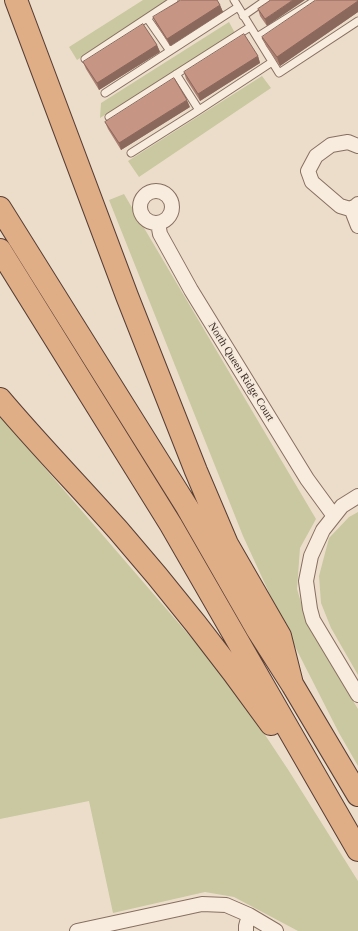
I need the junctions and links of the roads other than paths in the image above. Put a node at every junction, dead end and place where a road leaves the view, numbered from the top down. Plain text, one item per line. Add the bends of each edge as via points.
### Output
1 (16, 0) edge
2 (174, 0) edge
3 (266, 0) edge
4 (316, 0) edge
5 (236, 3) edge
6 (243, 16) junction
7 (147, 18) junction
8 (358, 21) edge
9 (250, 27) junction
10 (257, 37) junction
11 (170, 51) junction
12 (85, 59) edge
13 (272, 62) junction
14 (176, 74) junction
15 (105, 93) dead end
16 (199, 110) junction
17 (109, 117) dead end
18 (358, 146) edge
19 (131, 153) dead end
20 (355, 206) edge
21 (0, 208) edge
22 (158, 223) dead end
23 (358, 226) edge
24 (0, 250) edge
25 (0, 399) edge
26 (358, 496) edge
27 (334, 516) junction
28 (292, 684) junction
29 (358, 695) edge
30 (358, 795) edge
31 (354, 843) edge
32 (249, 915) junction
33 (77, 931) edge
34 (246, 931) edge
35 (276, 931) edge

1 - 28 highway via 196,471 227,544 280,636
2 - 7 lane
3 - 6 lane
4 - 10 lane
5 - 6 lane
5 - 11 lane
6 - 9 lane
7 - 11 lane
7 - 12 lane
8 - 13 lane via 279,73
9 - 10 lane
9 - 14 lane
10 - 13 lane
11 - 15 lane
13 - 16 lane
14 - 16 lane
14 - 17 lane
16 - 19 lane
18 - 20 street via 348,142 331,145 316,156 308,171 312,182 340,206
20 - 23 street
21 - 28 highway via 187,507 257,629
22 - 27 street, North Queen Ridge Court via 160,234 191,290 307,479
24 - 31 highway via 171,525
25 - 31 highway via 182,606 241,682
26 - 27 street via 342,506
27 - 29 street via 323,530 311,556 306,581 313,620
28 - 30 highway
32 - 33 street via 226,905 202,904
32 - 34 street
32 - 35 street

